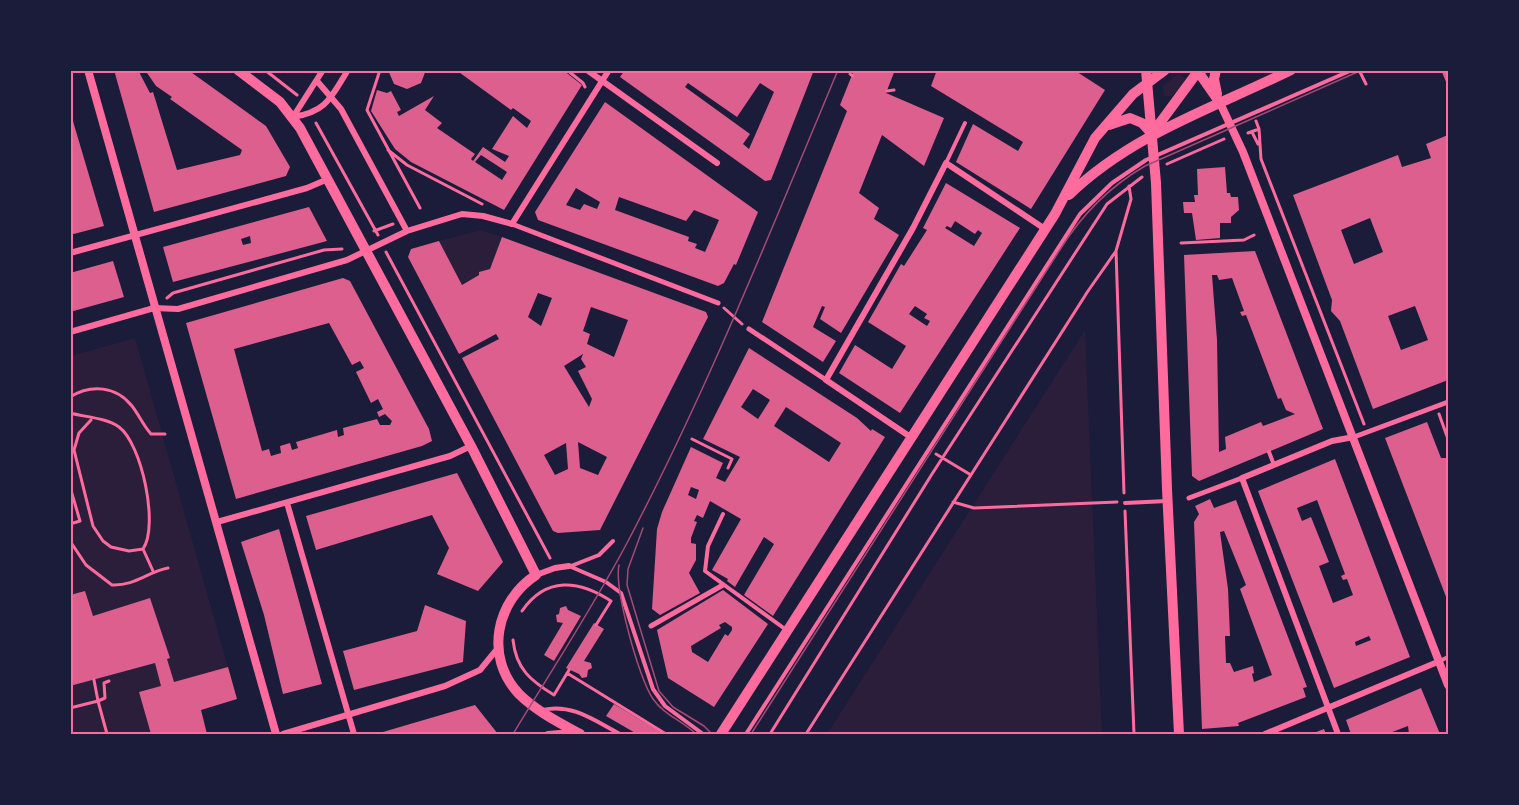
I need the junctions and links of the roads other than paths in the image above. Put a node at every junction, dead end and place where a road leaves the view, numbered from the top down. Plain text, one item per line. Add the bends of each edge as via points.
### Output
1 (88, 70) edge
2 (238, 70) edge
3 (323, 70) edge
4 (587, 70) edge
5 (609, 70) edge
6 (1165, 70) edge
7 (1216, 70) edge
8 (1291, 70) edge
9 (1352, 70) edge
10 (1198, 71) edge
11 (345, 73) edge
12 (1148, 74) edge
13 (317, 81) junction
14 (603, 82) junction
15 (332, 96) junction
16 (1220, 103) junction
17 (293, 117) junction
18 (965, 123) dead end
19 (1231, 123) junction
20 (1103, 128) junction
21 (1152, 134) junction
22 (1154, 156) junction
23 (717, 163) dead end
24 (945, 163) junction
25 (328, 179) junction
26 (1064, 199) junction
27 (512, 224) junction
28 (1045, 229) junction
29 (407, 231) junction
30 (134, 236) junction
31 (367, 250) junction
32 (70, 253) edge
33 (718, 303) road end
34 (154, 308) junction
35 (749, 329) road end
36 (70, 332) edge
37 (826, 380) junction
38 (1449, 402) edge
39 (1354, 437) junction
40 (912, 438) junction
41 (471, 446) junction
42 (1269, 452) dead end
43 (1274, 465) junction
44 (1242, 477) junction
45 (1189, 498) dead end
46 (1167, 501) junction
47 (287, 503) junction
48 (1125, 503) road end
49 (723, 514) dead end
50 (216, 522) junction
51 (613, 541) dead end
52 (569, 566) junction
53 (536, 575) junction
54 (723, 585) junction
55 (651, 626) dead end
56 (788, 632) junction
57 (498, 647) junction
58 (1449, 657) edge
59 (1440, 661) junction
60 (1449, 685) edge
61 (1328, 708) junction
62 (541, 711) junction
63 (349, 716) junction
64 (578, 733) edge
65 (276, 735) edge
66 (283, 735) edge
67 (354, 735) edge
68 (548, 735) edge
69 (620, 735) edge
70 (703, 735) edge
71 (721, 735) edge
72 (746, 735) edge
73 (1179, 735) edge
74 (1265, 735) edge
75 (1338, 735) edge

1 - 30 street
2 - 17 main road
3 - 13 street
4 - 14 street
5 - 14 street
6 - 12 main road
7 - 16 main road via 1214,79
8 - 16 main road
9 - 19 lane
10 - 16 main road
10 - 21 main road
11 - 15 street
12 - 20 main road
12 - 21 main road
13 - 15 street
13 - 17 street
14 - 23 street
14 - 27 street
15 - 17 street via 311,114
15 - 29 street
16 - 19 street
16 - 21 main road
17 - 25 main road
18 - 24 lane
19 - 22 lane
19 - 39 street
20 - 21 main road via 1130,118 1142,123
20 - 26 main road via 1078,167
21 - 22 main road
21 - 26 main road via 1111,160
22 - 46 main road
22 - 72 lane via 1112,183 1073,223
24 - 28 street
24 - 37 street via 914,228
25 - 30 street
25 - 31 main road
26 - 28 main road
27 - 29 street via 462,214
27 - 33 street
28 - 40 main road
29 - 31 street
30 - 32 street
30 - 34 street
31 - 34 street via 347,260 177,309
31 - 41 main road
34 - 36 street
34 - 50 street
35 - 37 street
37 - 40 street
38 - 39 street
39 - 43 street via 1332,441
39 - 59 street
40 - 56 main road
41 - 47 street via 450,456
41 - 53 main road
42 - 43 lane
43 - 44 street
44 - 45 street
44 - 61 street
46 - 48 lane
46 - 73 main road
47 - 50 street
47 - 63 street
49 - 54 lane via 708,546 704,566 709,576
50 - 65 street
51 - 52 lane via 599,555
52 - 53 street
52 - 70 lane via 612,585 624,598 656,696
53 - 57 main road via 521,586 506,607 498,631
54 - 55 street
54 - 56 lane
56 - 71 main road
57 - 62 main road via 511,684
57 - 63 street via 475,674
58 - 59 lane
59 - 60 street
59 - 61 street
61 - 74 street
61 - 75 street
62 - 64 main road
62 - 69 lane via 572,709
63 - 66 street
63 - 67 street
64 - 68 street

